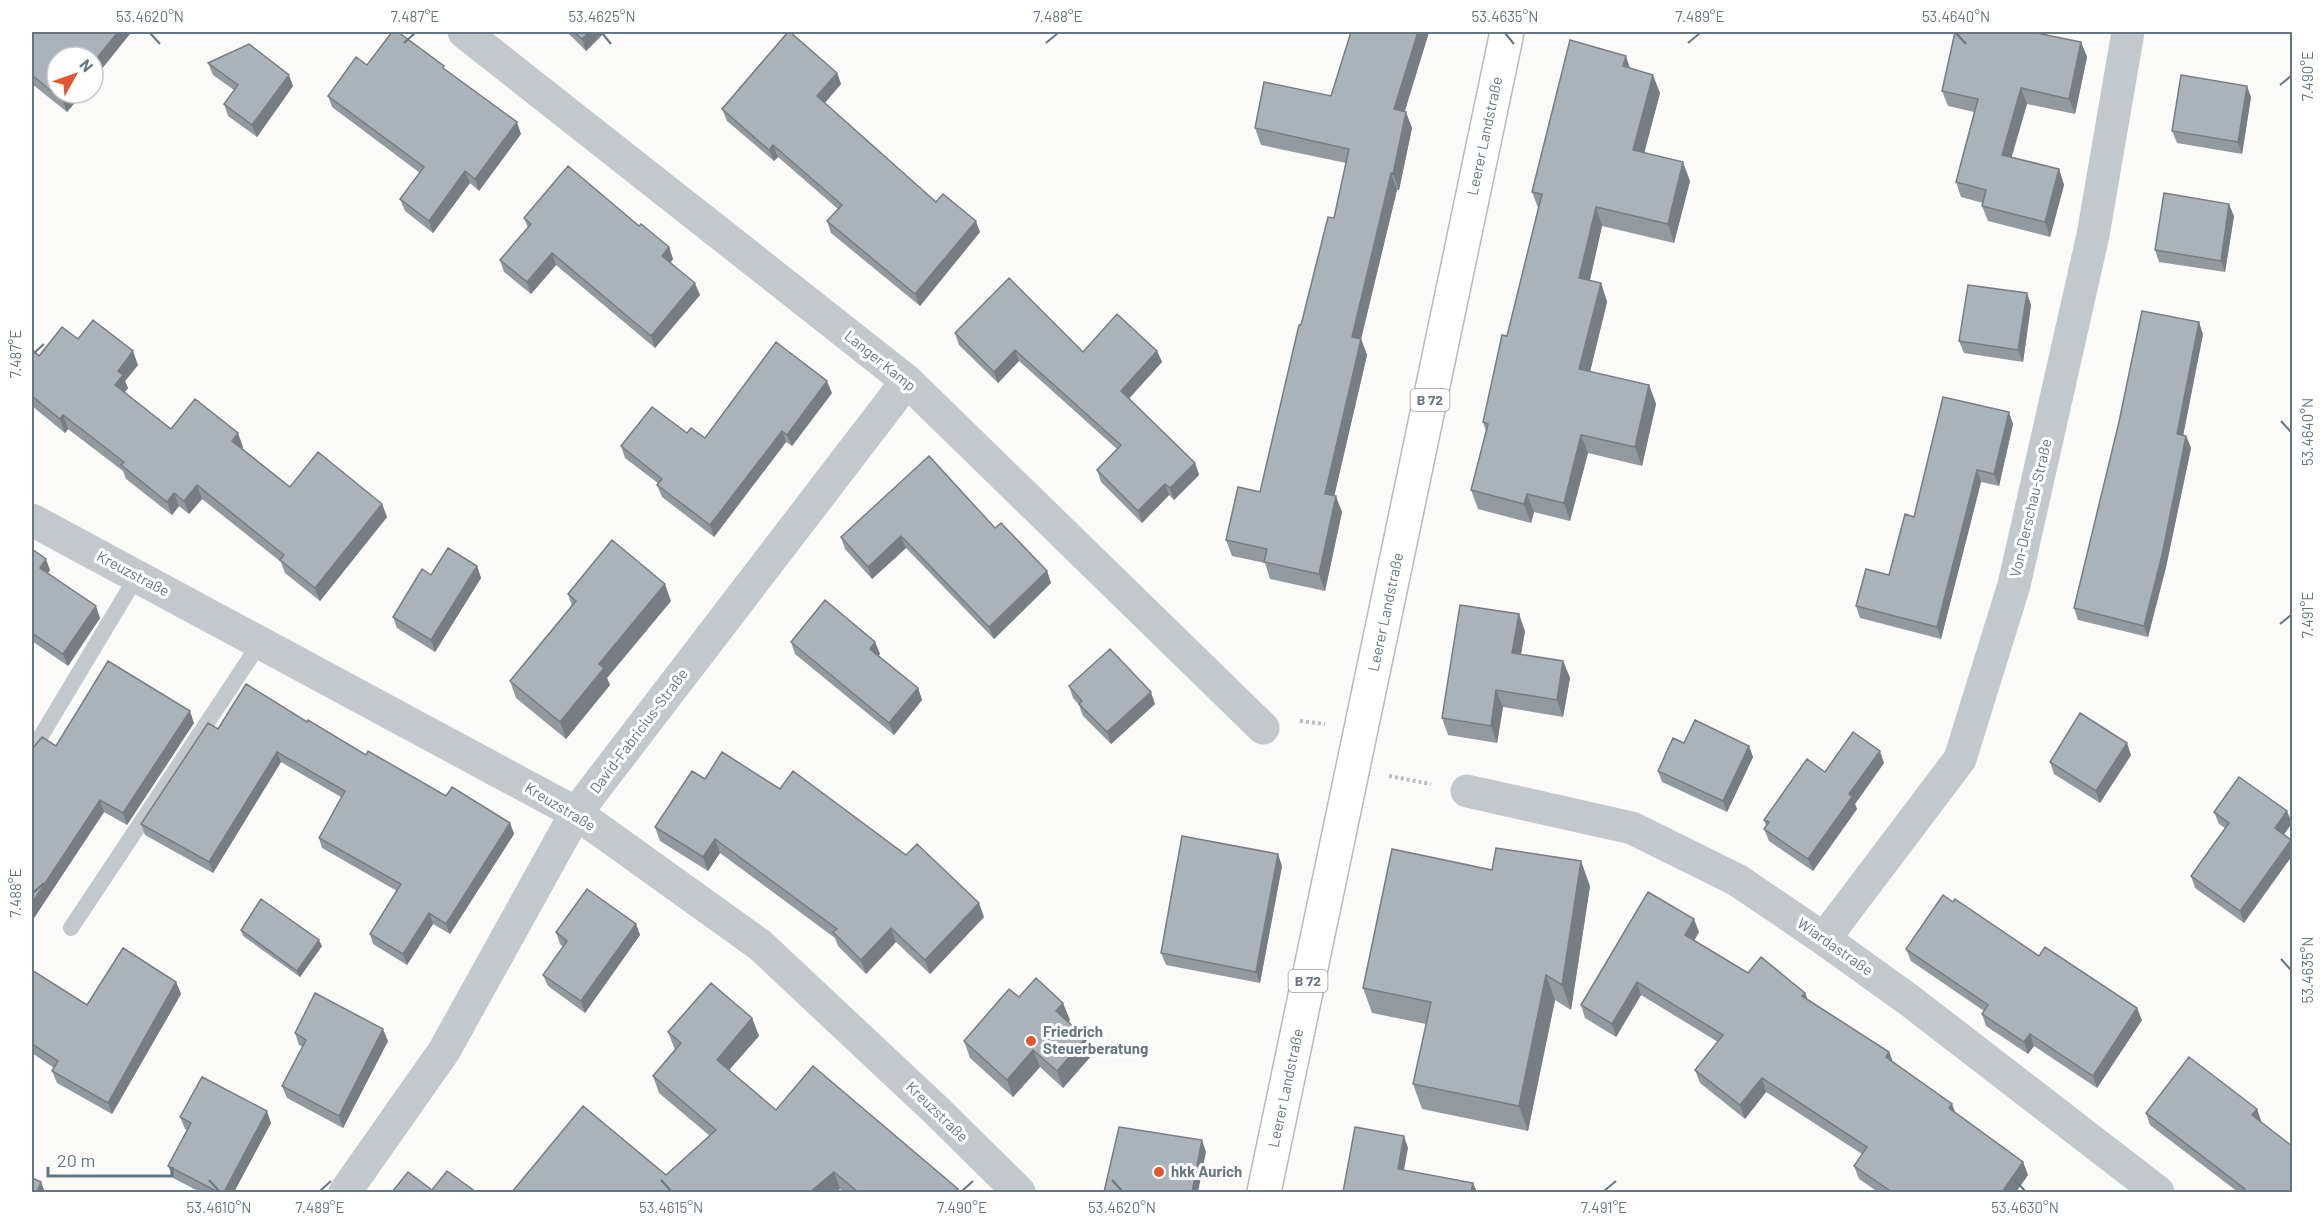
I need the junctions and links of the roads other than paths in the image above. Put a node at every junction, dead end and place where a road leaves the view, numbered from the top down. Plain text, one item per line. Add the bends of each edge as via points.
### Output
1 (464, 32) edge
2 (1507, 32) edge
3 (2128, 32) edge
4 (907, 381) junction
5 (32, 520) edge
6 (137, 576) junction
7 (260, 643) junction
8 (1263, 728) road end
9 (32, 751) edge
10 (1467, 791) road end
11 (576, 813) junction
12 (71, 928) dead end
13 (1824, 939) junction
14 (345, 1192) edge
15 (1019, 1192) edge
16 (1264, 1192) edge
17 (2158, 1192) edge

1 - 4 street, Langer Kamp
2 - 16 main road, Leerer Landstraße / B 72
3 - 13 street, Von-Derschau-Straße via 2093,235 2019,561 1960,759
4 - 8 street, Langer Kamp
4 - 11 street, David-Fabricius-Straße
5 - 6 street, Kreuzstraße
6 - 7 street, Kreuzstraße
6 - 9 lane
7 - 11 street, Kreuzstraße
7 - 12 lane
10 - 13 street, Wiardastraße via 1632,828 1737,880
11 - 14 street, David-Fabricius-Straße via 444,1051
11 - 15 street, Kreuzstraße via 760,945
13 - 17 street, Wiardastraße

